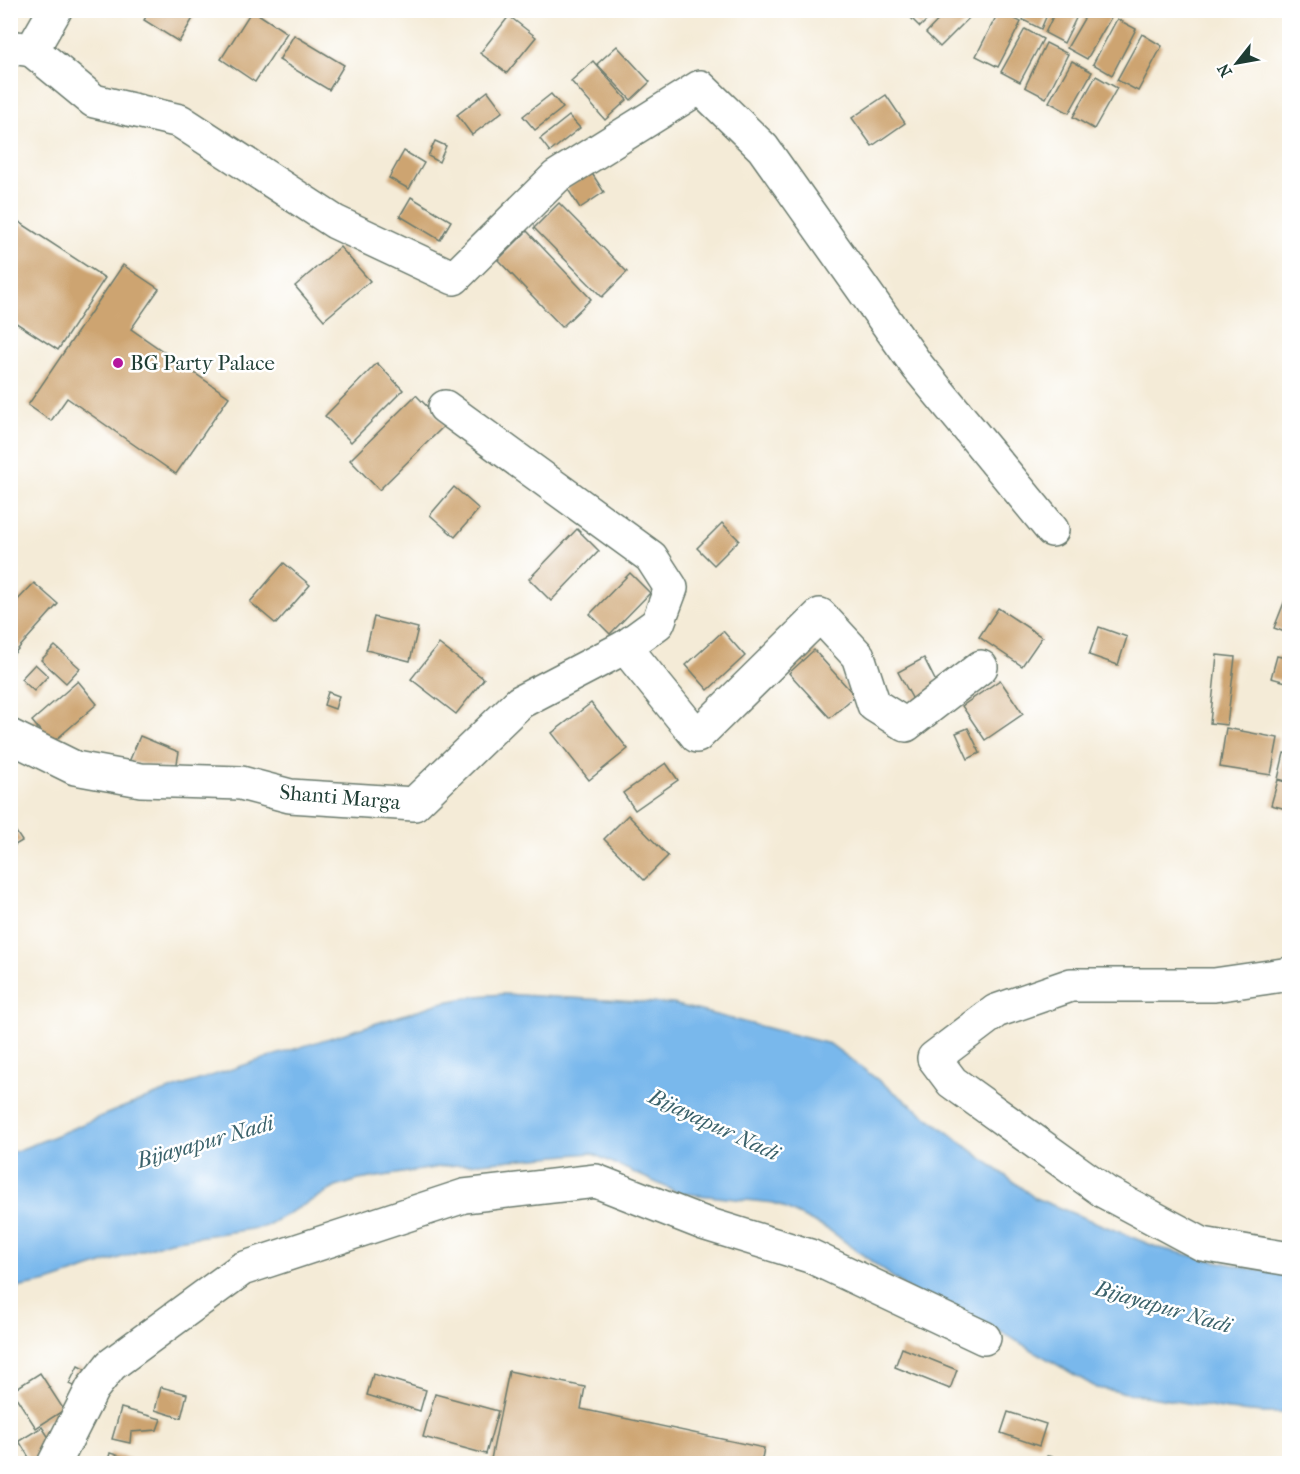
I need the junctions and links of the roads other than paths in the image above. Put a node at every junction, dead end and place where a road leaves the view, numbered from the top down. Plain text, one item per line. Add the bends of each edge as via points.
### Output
1 (55, 10) edge
2 (21, 49) edge
3 (445, 407) dead end
4 (1052, 530) dead end
5 (625, 647) junction
6 (981, 667) dead end
7 (10, 736) edge
8 (1290, 974) edge
9 (1290, 1259) edge
10 (984, 1338) dead end
11 (54, 1464) edge

1 - 2 street
2 - 4 street via 94,101 180,121 335,222 454,278 556,177 700,87 763,148 918,367
3 - 5 street, Shanti Marga via 651,557 671,588 658,623
5 - 6 street via 697,736 820,615 858,656 874,705 906,725
5 - 7 street, Shanti Marga via 520,702 414,804 290,796 241,783 141,780 75,768
8 - 9 street via 1214,985 1071,985 996,1011 934,1058 952,1082 1105,1192 1202,1245
10 - 11 street via 810,1256 703,1222 596,1181 464,1196 242,1269 111,1365 92,1389

